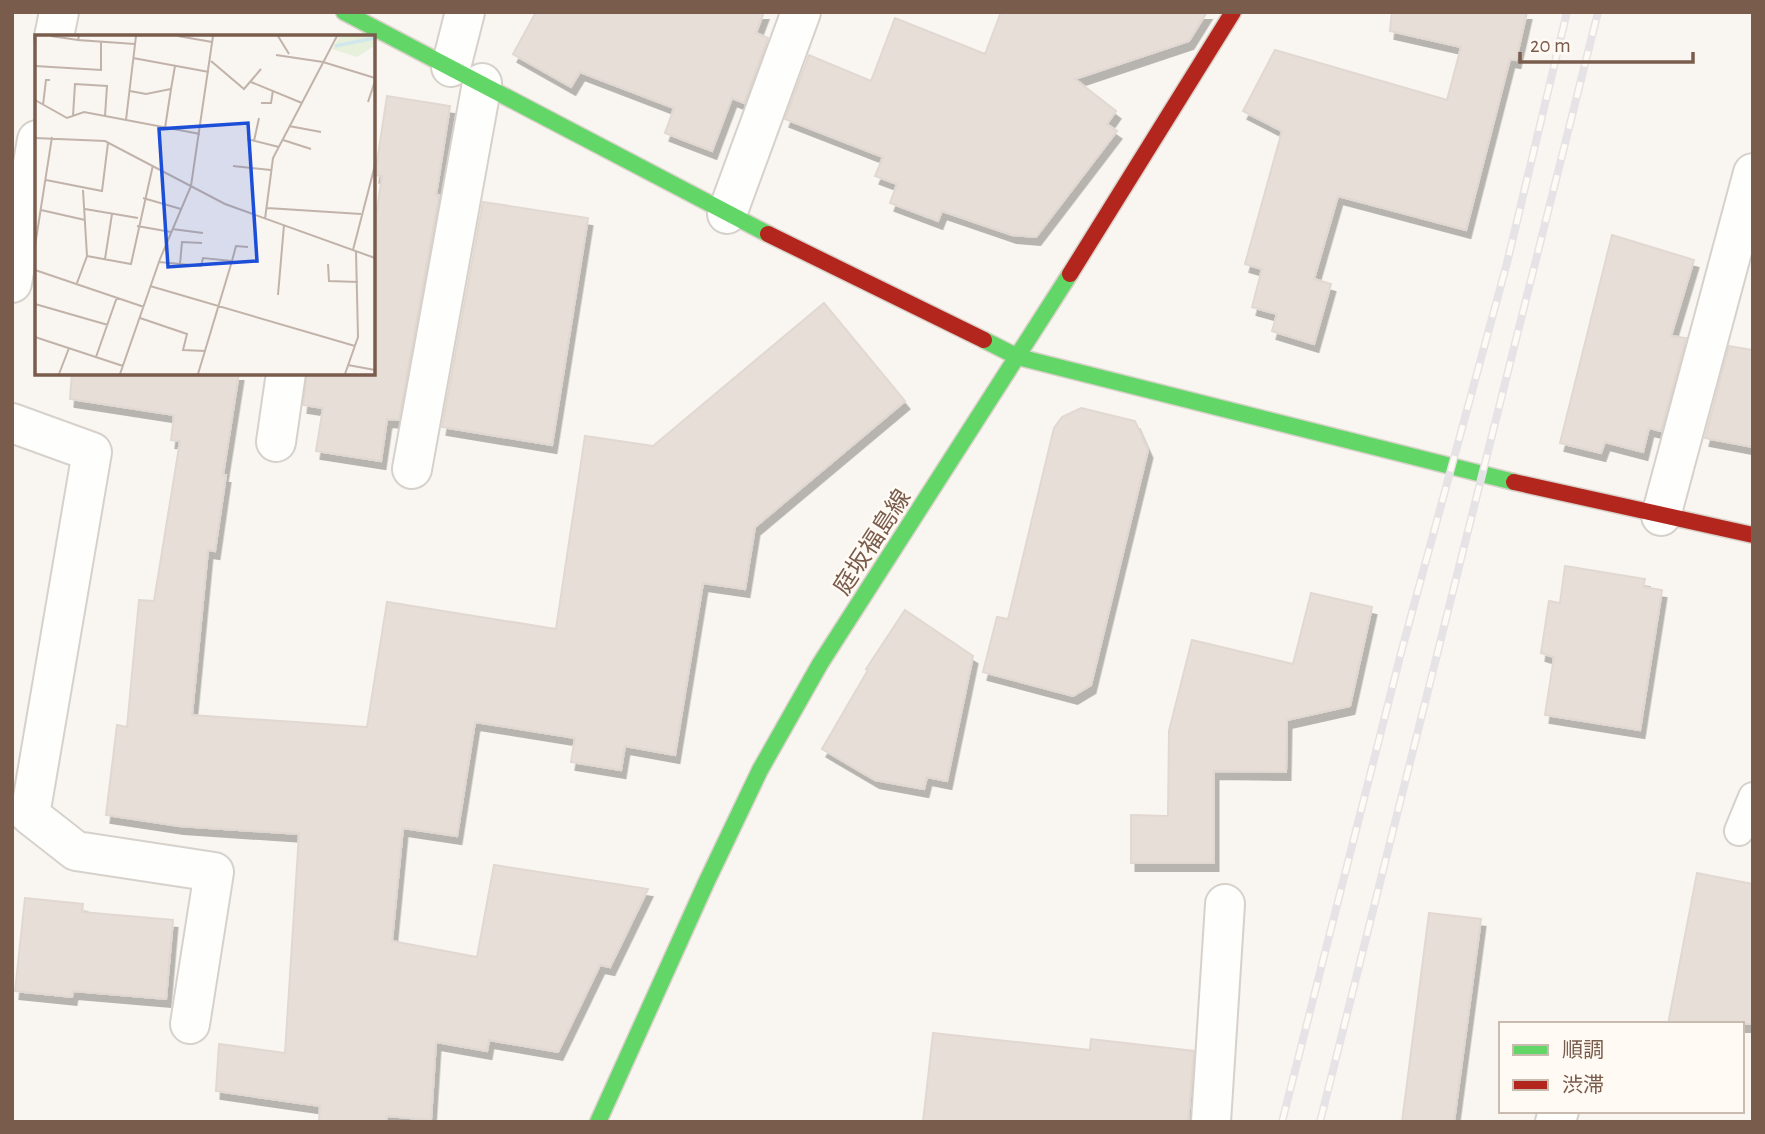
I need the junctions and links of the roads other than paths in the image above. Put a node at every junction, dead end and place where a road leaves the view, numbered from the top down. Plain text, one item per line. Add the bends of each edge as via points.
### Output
1 (58, 12) edge
2 (344, 12) edge
3 (465, 12) edge
4 (801, 12) edge
5 (1233, 12) edge
6 (54, 35) edge
7 (467, 75) junction
8 (35, 151) edge
9 (1753, 173) edge
10 (727, 214) junction
11 (12, 284) edge
12 (1018, 357) junction
13 (286, 374) edge
14 (12, 423) edge
15 (276, 442) dead end
16 (412, 469) dead end
17 (1661, 516) junction
18 (1753, 535) edge
19 (1753, 797) edge
20 (21, 814) edge
21 (1739, 831) dead end
22 (1225, 904) dead end
23 (190, 1024) dead end
24 (597, 1122) edge
25 (1211, 1122) edge

1 - 6 street
2 - 7 street
3 - 7 street
4 - 10 street
5 - 12 street, 庭坂福島線
7 - 10 street
7 - 16 street
8 - 11 street
9 - 17 street
10 - 12 street
12 - 17 street
12 - 24 street, 庭坂福島線 via 820,664 760,770
13 - 15 street
14 - 20 street via 92,452
17 - 18 street
19 - 21 lane
20 - 23 street via 76,851 214,872
22 - 25 street

